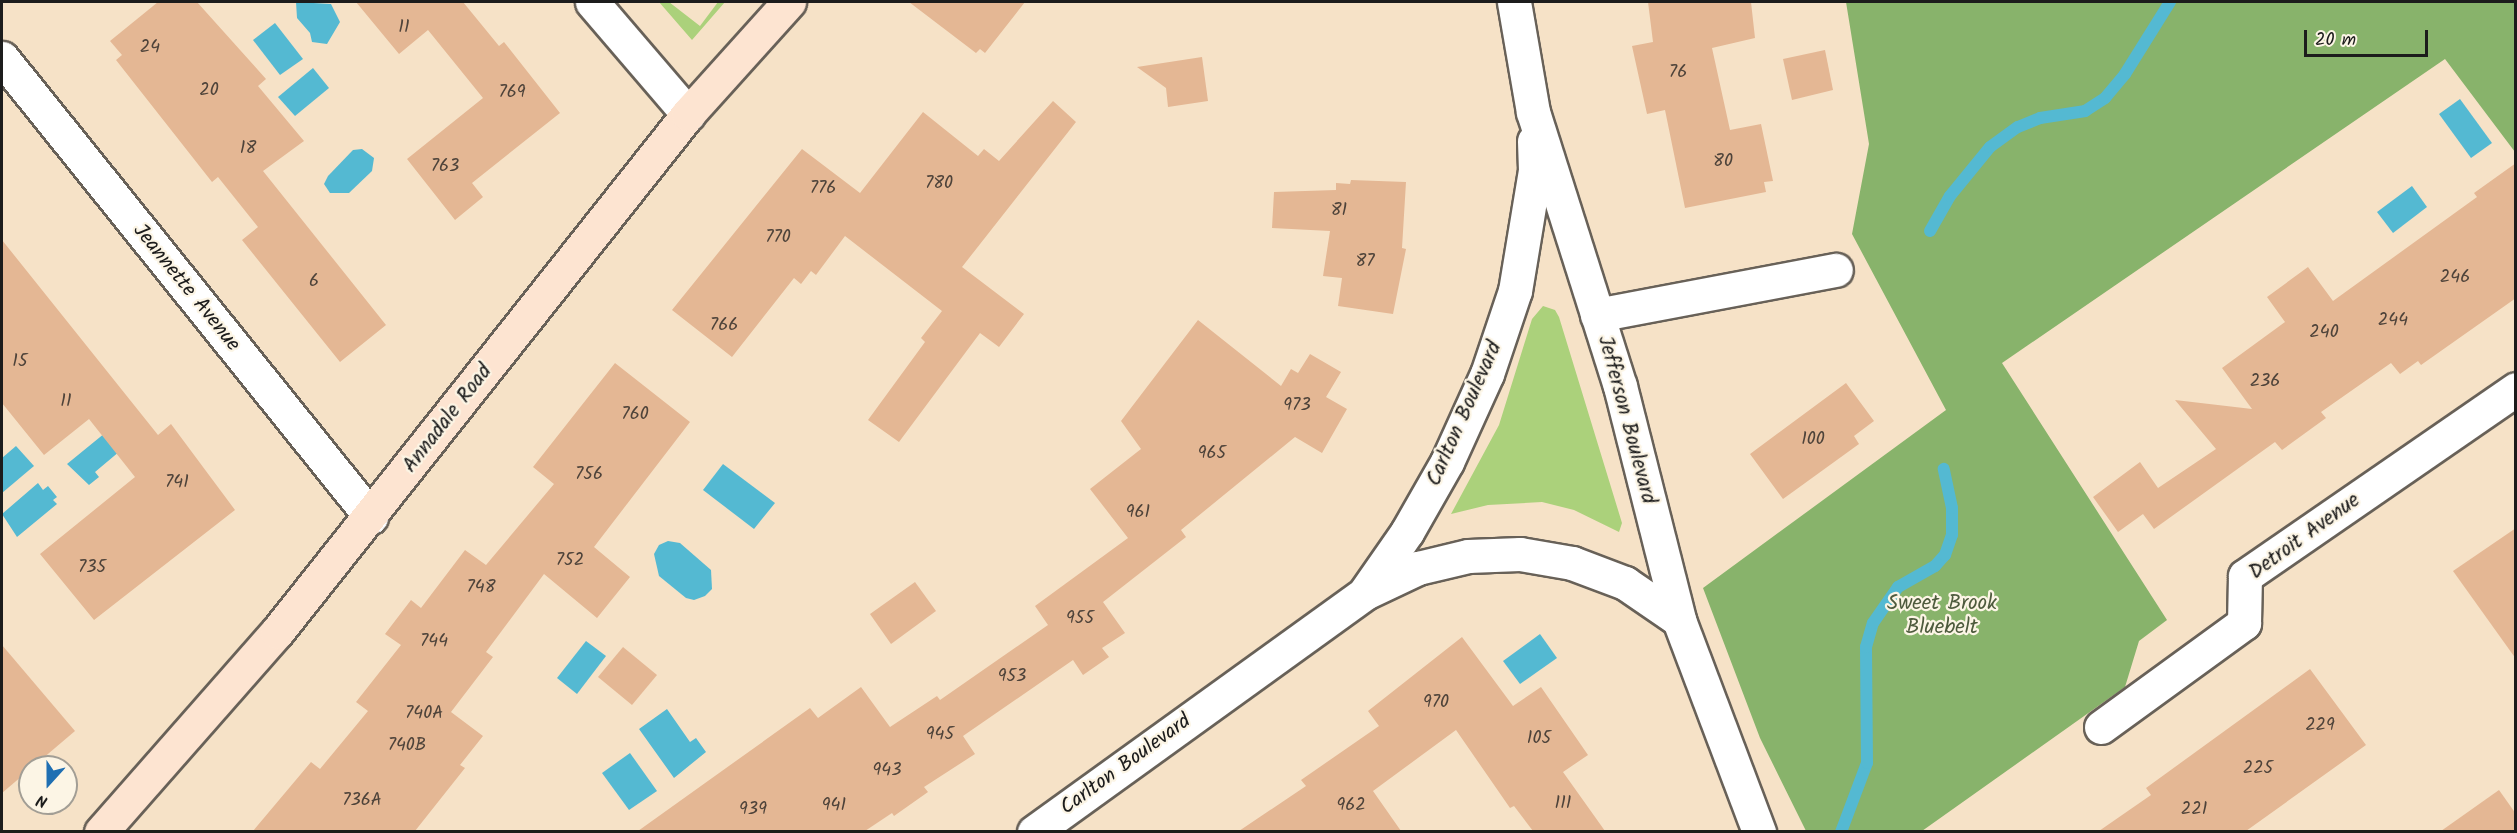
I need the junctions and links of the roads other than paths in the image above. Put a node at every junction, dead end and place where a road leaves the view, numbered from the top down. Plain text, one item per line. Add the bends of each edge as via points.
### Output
1 (592, 2) edge
2 (789, 2) edge
3 (1514, 2) edge
4 (2, 58) edge
5 (1533, 111) junction
6 (688, 114) junction
7 (1836, 270) dead end
8 (1597, 315) junction
9 (2516, 389) edge
10 (371, 518) junction
11 (1365, 593) junction
12 (1679, 620) junction
13 (2101, 727) dead end
14 (101, 831) edge
15 (1034, 831) edge
16 (1760, 831) edge

1 - 6 street
2 - 6 street, Annadale Road
3 - 5 street, Jefferson Boulevard
4 - 10 street, Jeannette Avenue
5 - 8 street, Jefferson Boulevard
5 - 11 street, Carlton Boulevard via 1535,170 1515,291 1487,374 1436,482
6 - 10 street, Annadale Road
7 - 8 street
8 - 12 street, Jefferson Boulevard via 1620,386
9 - 13 street, Detroit Avenue via 2245,576 2244,623
10 - 14 street, Annadale Road via 277,632
11 - 12 street, Carlton Boulevard via 1419,568 1468,556 1520,554 1572,563 1625,583
11 - 15 street, Carlton Boulevard
12 - 16 street, Jefferson Boulevard

